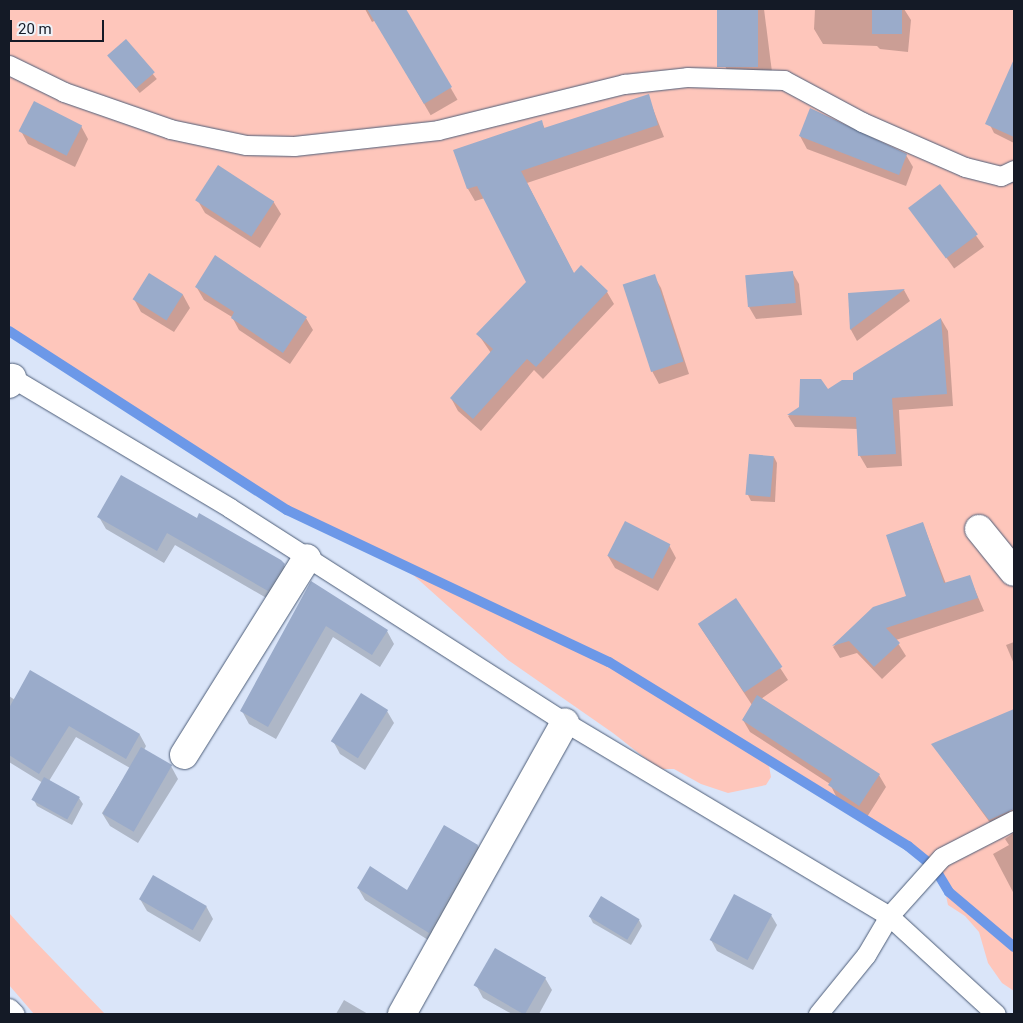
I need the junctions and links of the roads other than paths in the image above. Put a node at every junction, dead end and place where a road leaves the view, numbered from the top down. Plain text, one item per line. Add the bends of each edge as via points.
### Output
1 (9, 65) edge
2 (1014, 170) edge
3 (10, 379) edge
4 (979, 529) dead end
5 (307, 558) junction
6 (1014, 572) edge
7 (565, 722) junction
8 (184, 756) dead end
9 (1014, 820) edge
10 (889, 916) junction
11 (9, 1008) edge
12 (15, 1014) edge
13 (402, 1014) edge
14 (818, 1014) edge
15 (996, 1014) edge

1 - 2 lane via 64,92 170,129 246,145 294,146 438,130 624,84 687,77 784,80 862,122 965,167 1001,176
3 - 5 lane
4 - 6 street
5 - 7 lane
5 - 8 street
7 - 10 lane
7 - 13 street
9 - 10 lane via 942,857
10 - 14 lane via 866,955
10 - 15 lane
11 - 12 lane

